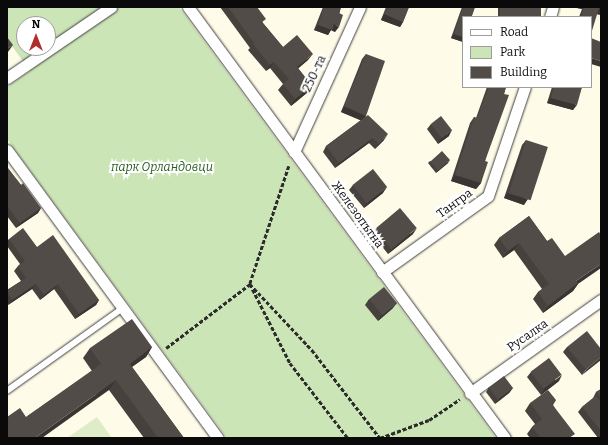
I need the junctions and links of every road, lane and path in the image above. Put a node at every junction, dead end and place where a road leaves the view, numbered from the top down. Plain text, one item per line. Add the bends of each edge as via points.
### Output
1 (111, 7) edge
2 (188, 7) edge
3 (360, 7) edge
4 (7, 78) edge
5 (526, 88) edge
6 (7, 150) edge
7 (294, 152) junction
8 (382, 272) junction
9 (250, 284) junction
10 (601, 300) edge
11 (123, 308) junction
12 (157, 354) junction
13 (7, 391) edge
14 (470, 393) junction
15 (218, 438) edge
16 (348, 438) edge
17 (380, 438) edge
18 (505, 438) edge

1 - 4 street
2 - 7 street, Железопътна
3 - 7 street, 250-та
5 - 8 street, Тангра via 488,196
6 - 11 street
7 - 8 street, Железопътна
7 - 9 path
8 - 14 street, Железопътна
9 - 12 path
9 - 16 path via 290,363
9 - 17 path via 312,350
10 - 14 street, Русалка
11 - 12 street
11 - 13 lane
12 - 15 street
14 - 17 path via 430,420
14 - 18 street, Железопътна

